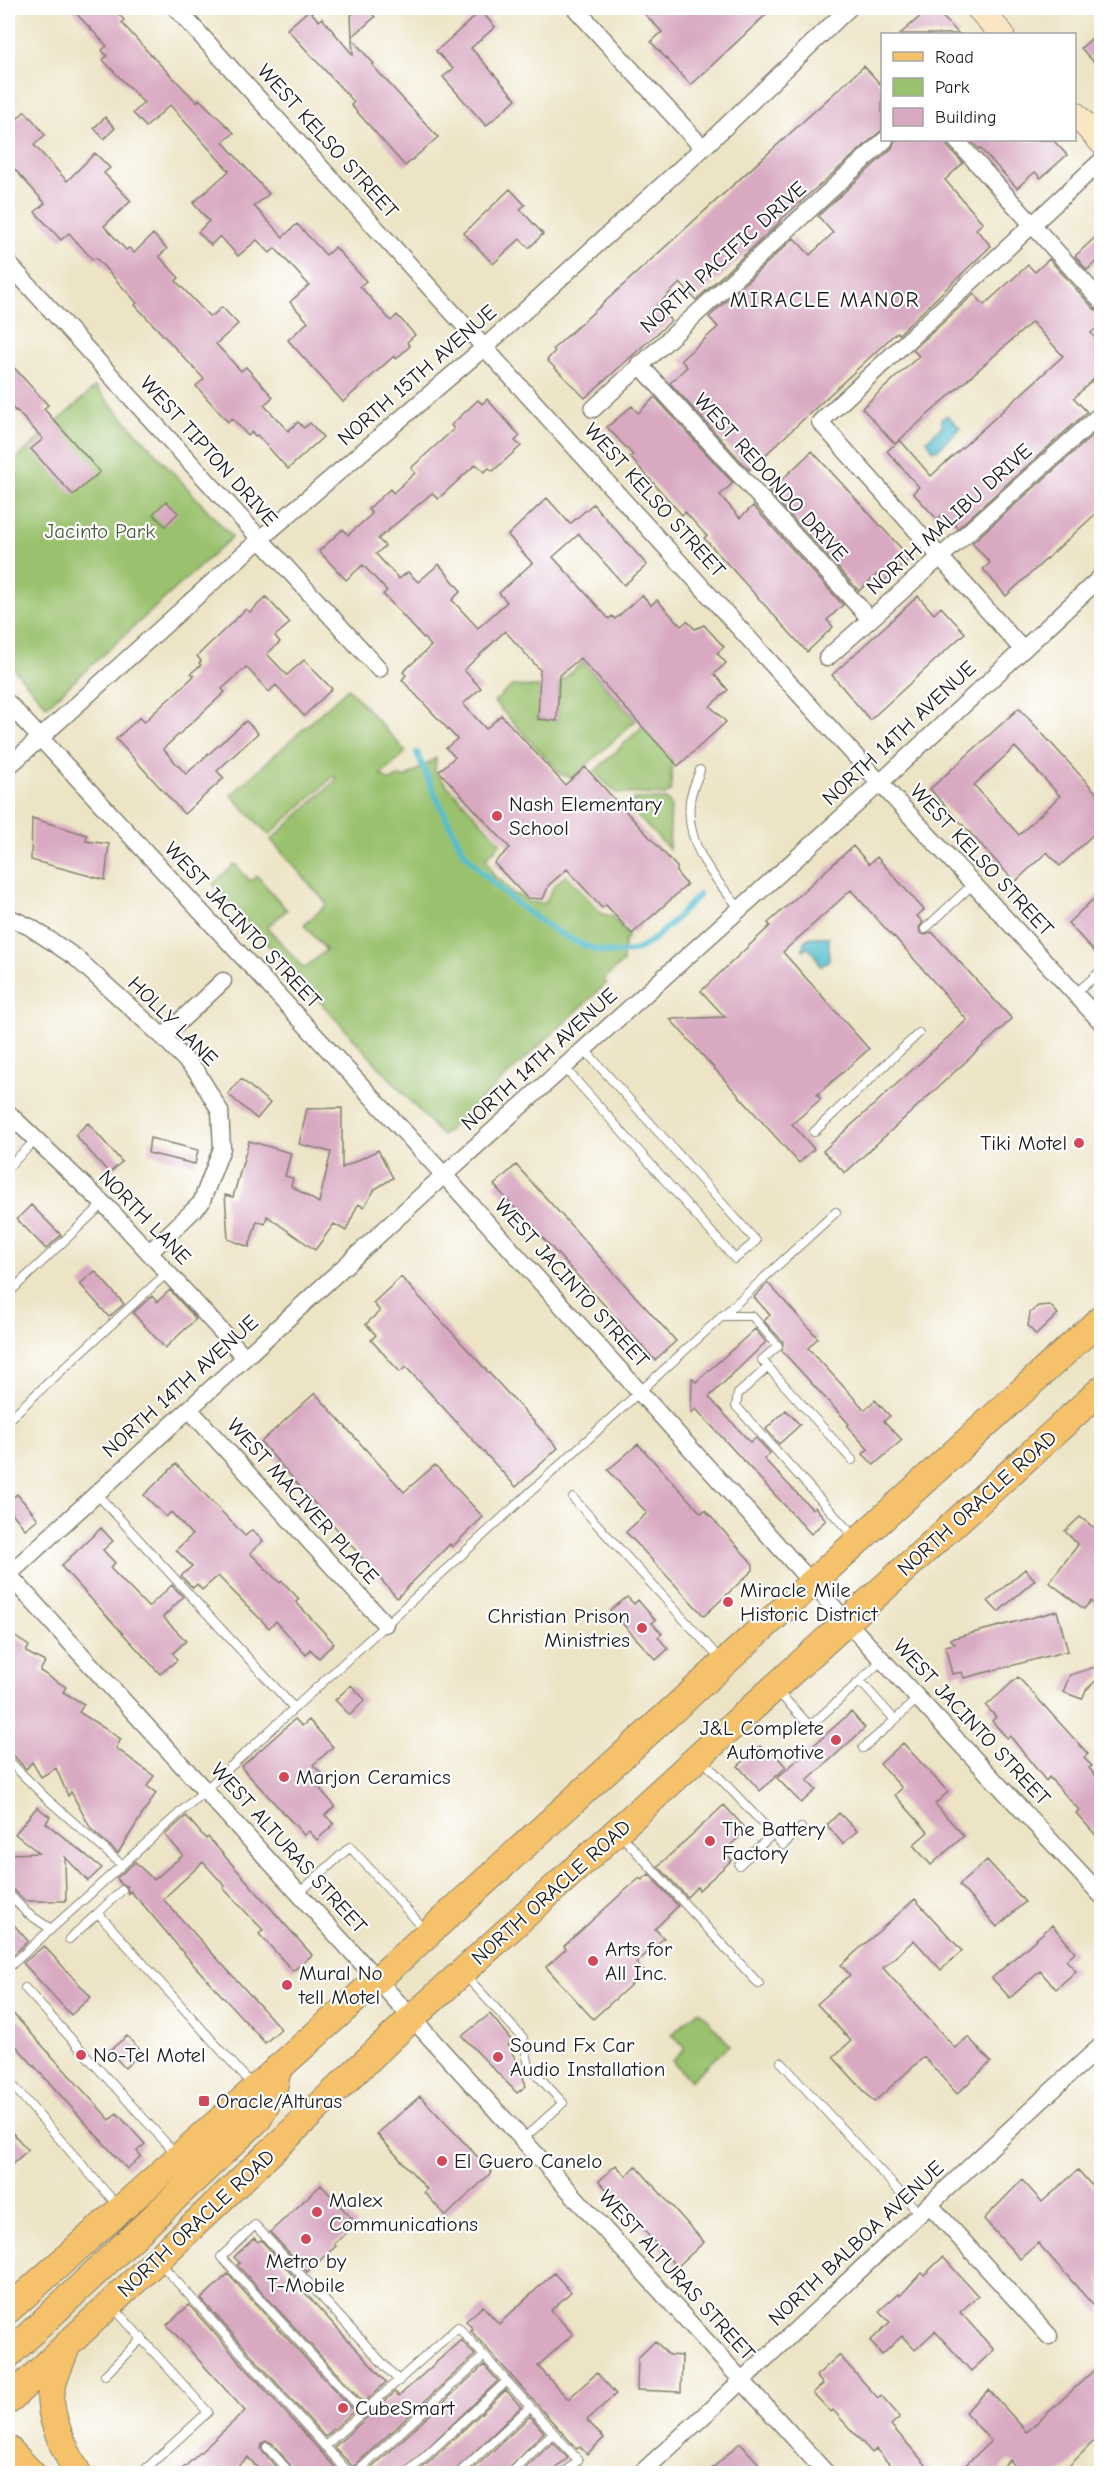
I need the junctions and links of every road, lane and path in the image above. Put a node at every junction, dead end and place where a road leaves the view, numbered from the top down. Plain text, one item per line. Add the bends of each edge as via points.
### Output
1 (176, 8) edge
2 (575, 8) edge
3 (849, 8) edge
4 (978, 8) edge
5 (1001, 33) edge
6 (1076, 115) edge
7 (884, 141) edge
8 (957, 141) edge
9 (1101, 143) edge
10 (703, 148) junction
11 (1101, 160) edge
12 (1032, 226) junction
13 (8, 263) edge
14 (1101, 302) edge
15 (486, 346) junction
16 (639, 364) junction
17 (593, 409) dead end
18 (1101, 413) edge
19 (260, 540) junction
20 (940, 557) junction
21 (1101, 576) edge
22 (870, 620) junction
23 (1022, 649) junction
24 (827, 658) dead end
25 (379, 669) dead end
26 (8, 703) edge
27 (39, 738) junction
28 (8, 767) edge
29 (700, 770) dead end
30 (880, 783) junction
31 (973, 884) junction
32 (740, 909) junction
33 (8, 917) edge
34 (925, 929) dead end
35 (1101, 971) edge
36 (223, 981) dead end
37 (1075, 994) junction
38 (1101, 1023) edge
39 (919, 1034) dead end
40 (163, 1036) junction
41 (584, 1049) junction
42 (564, 1067) junction
43 (8, 1113) edge
44 (814, 1132) dead end
45 (36, 1140) junction
46 (8, 1167) edge
47 (444, 1175) junction
48 (103, 1204) junction
49 (836, 1212) dead end
50 (150, 1252) junction
51 (168, 1272) junction
52 (8, 1294) edge
53 (722, 1316) junction
54 (1101, 1318) edge
55 (245, 1357) junction
56 (768, 1367) junction
57 (1101, 1389) edge
58 (639, 1391) junction
59 (189, 1409) junction
60 (8, 1420) edge
61 (852, 1460) dead end
62 (96, 1493) junction
63 (573, 1498) dead end
64 (858, 1541) junction
65 (8, 1574) edge
66 (812, 1584) junction
67 (847, 1622) junction
68 (385, 1624) junction
69 (883, 1659) junction
70 (724, 1664) junction
71 (860, 1681) junction
72 (775, 1689) junction
73 (918, 1698) junction
74 (294, 1708) junction
75 (895, 1720) junction
76 (863, 1748) dead end
77 (700, 1756) junction
78 (8, 1760) edge
79 (206, 1790) junction
80 (801, 1828) dead end
81 (618, 1831) junction
82 (772, 1834) junction
83 (122, 1865) junction
84 (739, 1865) dead end
85 (122, 1890) dead end
86 (8, 1893) edge
87 (299, 1893) junction
88 (1101, 1896) edge
89 (98, 1913) junction
90 (51, 1929) junction
91 (428, 1933) junction
92 (69, 1939) dead end
93 (8, 1967) edge
94 (463, 1972) junction
95 (378, 1979) junction
96 (759, 1984) dead end
97 (25, 1988) dead end
98 (412, 2018) junction
99 (1101, 2044) edge
100 (781, 2062) dead end
101 (279, 2067) junction
102 (8, 2080) edge
103 (255, 2088) junction
104 (523, 2139) junction
105 (178, 2157) junction
106 (121, 2208) junction
107 (924, 2209) junction
108 (157, 2260) junction
109 (111, 2304) junction
110 (8, 2310) edge
111 (1049, 2336) dead end
112 (142, 2338) junction
113 (68, 2344) junction
114 (8, 2355) edge
115 (484, 2356) junction
116 (105, 2375) dead end
117 (399, 2380) junction
118 (507, 2381) junction
119 (743, 2381) junction
120 (8, 2401) edge
121 (530, 2407) junction
122 (364, 2412) junction
123 (554, 2433) junction
124 (325, 2446) junction
125 (267, 2447) dead end
126 (8, 2449) edge
127 (32, 2474) edge
128 (78, 2474) edge
129 (140, 2474) edge
130 (291, 2474) edge
131 (350, 2474) edge
132 (355, 2474) edge
133 (406, 2474) edge
134 (458, 2474) edge
135 (509, 2474) edge
136 (564, 2474) edge
137 (640, 2474) edge
138 (827, 2474) edge

1 - 15 street, WEST KELSO STREET
2 - 10 street
3 - 10 street, NORTH 15TH AVENUE
4 - 5 street
6 - 9 street
7 - 16 street, NORTH PACIFIC DRIVE
8 - 12 street
10 - 15 street, NORTH 15TH AVENUE
11 - 12 street
12 - 14 street
12 - 20 street via 820,422
13 - 19 street, WEST TIPTON DRIVE
15 - 19 street, NORTH 15TH AVENUE
15 - 30 street, WEST KELSO STREET
16 - 17 street, NORTH PACIFIC DRIVE
16 - 22 street, WEST REDONDO DRIVE
18 - 20 street, NORTH MALIBU DRIVE
19 - 25 street, WEST TIPTON DRIVE
19 - 27 street, NORTH 15TH AVENUE
20 - 22 street, NORTH MALIBU DRIVE
20 - 23 street
21 - 23 street, NORTH 14TH AVENUE
22 - 24 street, NORTH MALIBU DRIVE
23 - 30 street, NORTH 14TH AVENUE
26 - 27 street, WEST JACINTO STREET
27 - 28 street, NORTH 15TH AVENUE
27 - 47 street, WEST JACINTO STREET
29 - 32 lane via 690,799 696,849
30 - 31 street, WEST KELSO STREET
30 - 32 street, NORTH 14TH AVENUE
31 - 34 lane
31 - 37 street, WEST KELSO STREET
32 - 41 street, NORTH 14TH AVENUE
33 - 40 street, HOLLY LANE via 75,957
35 - 37 lane
36 - 40 street
37 - 38 street, WEST KELSO STREET
39 - 44 lane
40 - 50 street, HOLLY LANE via 197,1072 220,1111 222,1148 201,1203
41 - 42 street, NORTH 14TH AVENUE
41 - 42 lane via 756,1241 735,1259
42 - 47 street, NORTH 14TH AVENUE
43 - 45 street, NORTH LANE
45 - 46 lane
45 - 48 street, NORTH LANE
47 - 55 street, NORTH 14TH AVENUE
47 - 58 street, WEST JACINTO STREET
48 - 50 street, NORTH LANE
48 - 52 lane
49 - 53 lane
50 - 51 street, NORTH LANE
51 - 55 street, NORTH LANE
51 - 60 lane
53 - 56 lane via 752,1316 778,1346 762,1360
53 - 58 lane
54 - 64 main road
55 - 59 street, NORTH 14TH AVENUE
56 - 61 lane
56 - 64 lane via 738,1394 736,1406
57 - 67 main road, NORTH ORACLE ROAD
58 - 66 street, WEST JACINTO STREET
58 - 68 lane
59 - 62 street, NORTH 14TH AVENUE
59 - 68 street, WEST MACIVER PLACE
62 - 65 street, NORTH 14TH AVENUE
62 - 74 lane
63 - 70 lane
64 - 66 main road
65 - 79 street, WEST ALTURAS STREET
66 - 67 street, WEST JACINTO STREET
66 - 70 main road
67 - 69 street, WEST JACINTO STREET
67 - 72 main road, NORTH ORACLE ROAD
68 - 74 lane
69 - 71 lane
69 - 73 street, WEST JACINTO STREET
70 - 91 main road
71 - 72 lane via 810,1726
71 - 75 lane
72 - 77 main road, NORTH ORACLE ROAD
73 - 75 lane
73 - 88 street, WEST JACINTO STREET
74 - 79 lane
75 - 76 lane
77 - 81 main road, NORTH ORACLE ROAD
77 - 82 lane
78 - 83 lane
79 - 83 lane
79 - 87 street, WEST ALTURAS STREET
80 - 82 lane via 783,1845
81 - 94 main road, NORTH ORACLE ROAD
81 - 96 lane
82 - 84 lane
83 - 90 lane
85 - 89 lane
86 - 90 lane via 27,1913
87 - 91 lane via 350,1847
87 - 95 street, WEST ALTURAS STREET
89 - 92 lane
89 - 103 lane
90 - 93 lane
91 - 95 main road
94 - 98 main road, NORTH ORACLE ROAD
94 - 104 lane via 524,2038 529,2066 563,2103
95 - 98 street, WEST ALTURAS STREET
95 - 101 main road
97 - 105 lane
98 - 104 street, WEST ALTURAS STREET
98 - 108 main road, NORTH ORACLE ROAD
99 - 107 street, NORTH BALBOA AVENUE
100 - 107 lane
101 - 103 main road
101 - 114 main road via 272,2094 258,2119
102 - 106 lane
103 - 105 main road
104 - 119 street, WEST ALTURAS STREET
105 - 106 main road
106 - 110 main road
107 - 111 street
107 - 119 street, NORTH BALBOA AVENUE
108 - 109 main road, NORTH ORACLE ROAD
108 - 124 lane
109 - 112 lane
109 - 113 main road, NORTH ORACLE ROAD
112 - 116 lane
112 - 129 lane via 208,2412
113 - 120 main road, NORTH ORACLE ROAD
113 - 128 main road via 50,2402 58,2432
115 - 117 lane via 458,2327
115 - 118 lane
115 - 132 lane
117 - 122 lane
117 - 122 lane via 255,2225 221,2257
118 - 121 lane
118 - 133 lane
119 - 137 street, NORTH BALBOA AVENUE
119 - 138 street, WEST ALTURAS STREET
121 - 123 lane
121 - 134 lane
122 - 124 lane
123 - 135 lane
123 - 136 lane via 578,2460
124 - 131 lane
125 - 130 lane
126 - 127 main road

